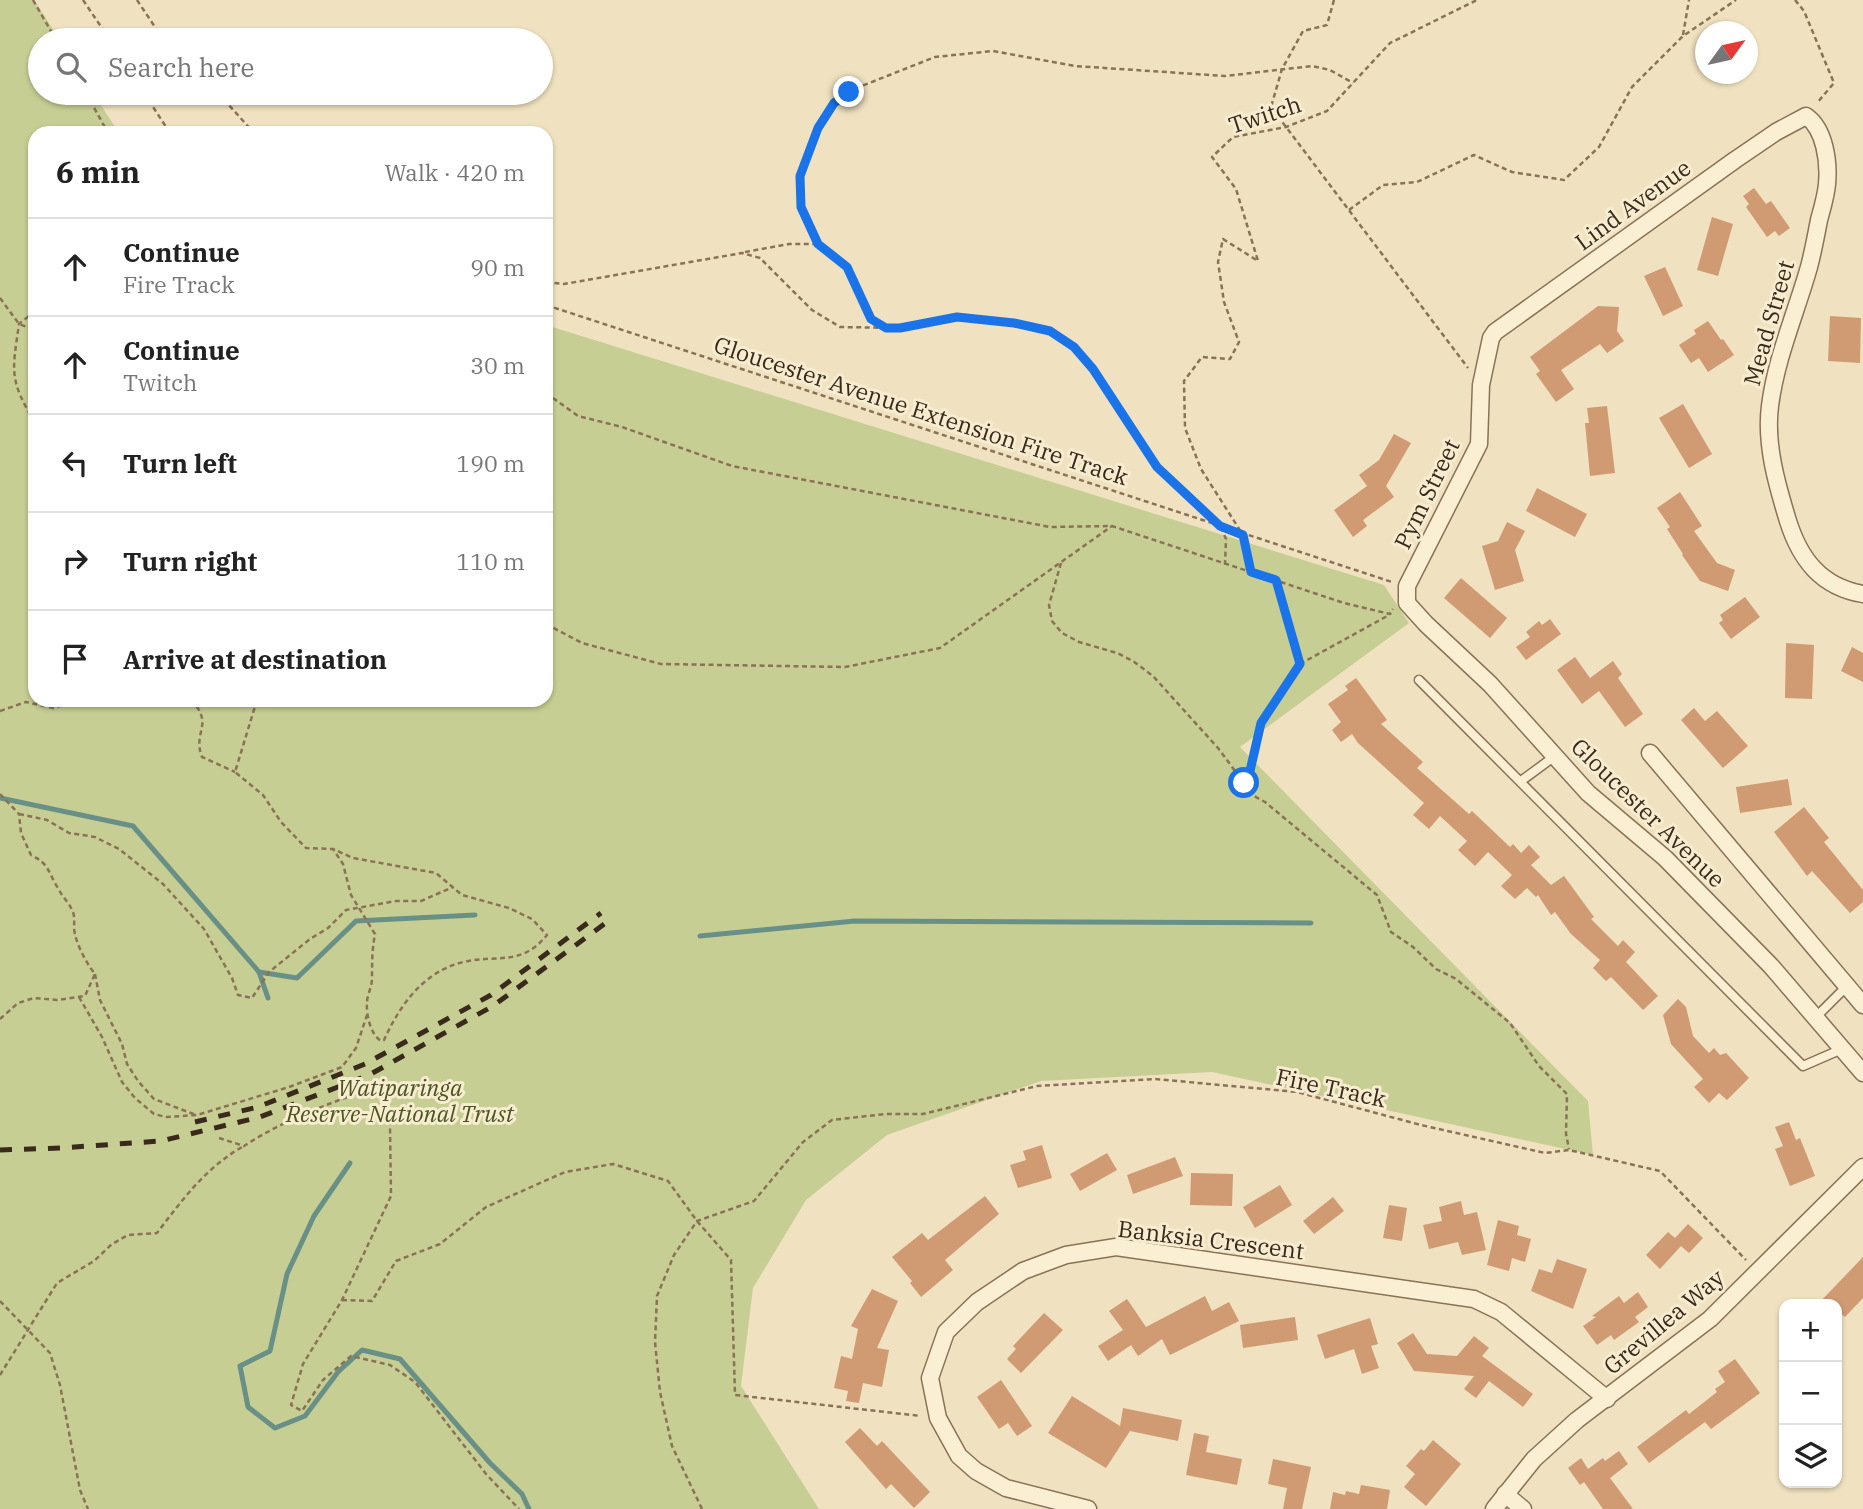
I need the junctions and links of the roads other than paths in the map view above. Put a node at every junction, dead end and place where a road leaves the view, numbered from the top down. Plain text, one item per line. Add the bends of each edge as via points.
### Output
1 (1806, 116) joint
2 (1490, 338) joint
3 (1407, 586) joint
4 (1863, 594) edge
5 (1419, 680) dead end
6 (1650, 753) dead end
7 (1555, 756) junction
8 (1521, 781) junction
9 (1846, 987) junction
10 (1863, 1006) edge
11 (1816, 1017) junction
12 (1842, 1049) junction
13 (1863, 1073) edge
14 (1863, 1167) edge
15 (1607, 1398) junction
16 (1505, 1494) junction
17 (1087, 1509) edge
18 (1494, 1509) edge
19 (1523, 1509) edge

1 - 2 street, Lind Avenue via 1735,160
1 - 4 street, Mead Street via 1820,132 1827,184 1809,267 1777,369 1770,408 1771,449 1792,534 1810,568 1826,581
2 - 3 street, Pym Street via 1481,385 1479,444
3 - 7 street, Gloucester Avenue via 1407,603
5 - 8 lane
6 - 9 street, Gloucester Avenue
7 - 8 lane
7 - 11 street, Gloucester Avenue via 1588,793 1665,858
8 - 12 lane via 1802,1066
9 - 10 street, Gloucester Avenue
9 - 11 lane
11 - 12 street, Gloucester Avenue
12 - 13 street, Gloucester Avenue
14 - 15 street, Grevillea Way via 1710,1319
15 - 16 street, Grevillea Way via 1534,1459
15 - 17 street, Banksia Crescent via 1500,1312 1474,1299 1116,1247 1066,1255 1023,1271 977,1302 946,1332 930,1378 938,1418 959,1456 976,1471 1006,1488
16 - 18 street, Grevillea Way
16 - 19 street

